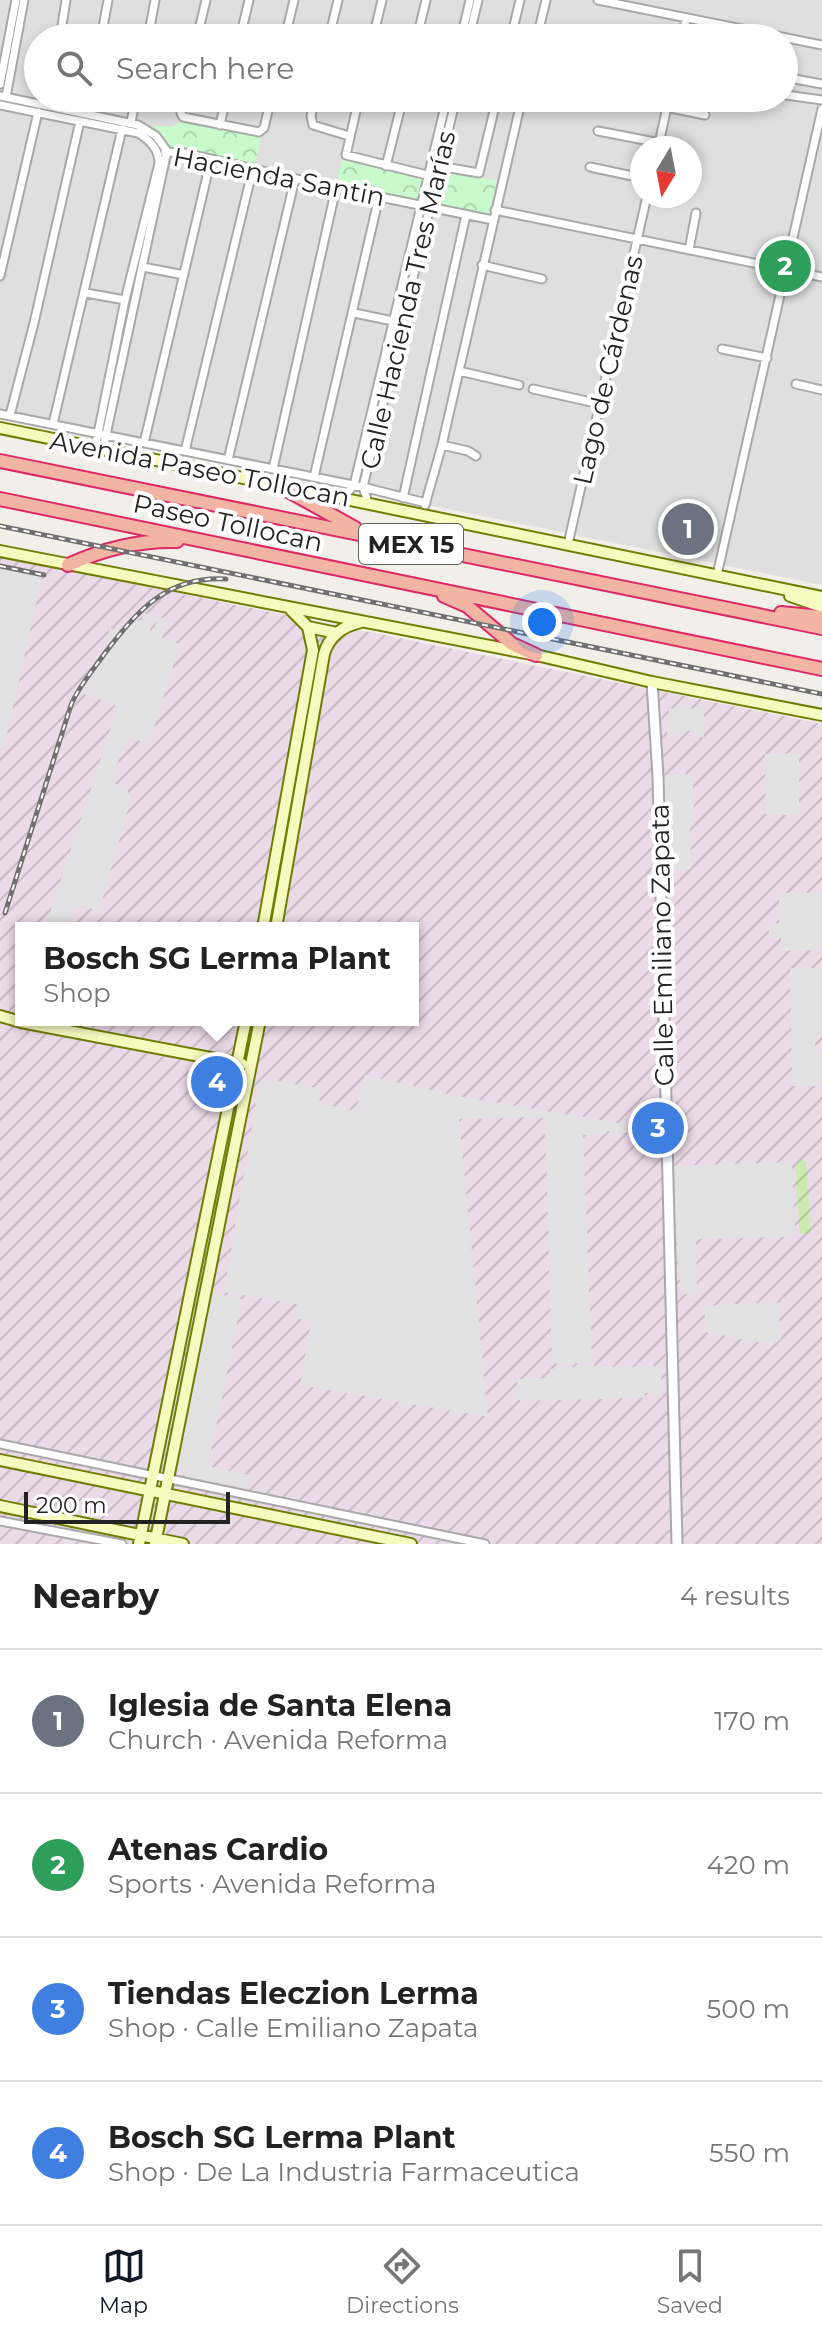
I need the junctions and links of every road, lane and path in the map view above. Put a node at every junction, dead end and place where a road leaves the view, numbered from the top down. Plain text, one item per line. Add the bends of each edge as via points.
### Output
1 (16, 0) edge
2 (24, 0) edge
3 (66, 0) edge
4 (108, 0) edge
5 (155, 0) edge
6 (206, 0) edge
7 (249, 0) edge
8 (294, 0) edge
9 (338, 0) edge
10 (382, 0) edge
11 (426, 0) edge
12 (470, 0) edge
13 (478, 0) edge
14 (520, 0) edge
15 (546, 0) edge
16 (598, 0) edge
17 (18, 14) junction
18 (686, 19) junction
19 (62, 24) edge
20 (104, 24) edge
21 (151, 24) edge
22 (200, 24) edge
23 (243, 24) edge
24 (288, 24) edge
25 (332, 24) edge
26 (376, 24) edge
27 (420, 24) edge
28 (464, 24) edge
29 (472, 24) edge
30 (514, 24) edge
31 (540, 24) edge
32 (685, 24) edge
33 (712, 24) edge
34 (798, 40) edge
35 (822, 45) edge
36 (798, 80) edge
37 (0, 84) edge
38 (822, 84) edge
39 (3, 97) edge
40 (798, 97) edge
41 (24, 99) edge
42 (822, 100) edge
43 (0, 105) edge
44 (24, 109) edge
45 (822, 109) edge
46 (38, 112) joint
47 (64, 112) edge
48 (133, 112) edge
49 (181, 112) edge
50 (223, 112) edge
51 (268, 112) edge
52 (313, 112) edge
53 (355, 112) edge
54 (400, 112) edge
55 (444, 112) edge
56 (452, 112) edge
57 (494, 112) edge
58 (519, 112) edge
59 (666, 112) edge
60 (689, 112) edge
61 (86, 113) joint
62 (67, 114) junction
63 (705, 115) dead end
64 (80, 121) junction
65 (131, 122) junction
66 (220, 125) junction
67 (820, 125) edge
68 (122, 129) junction
69 (598, 131) dead end
70 (349, 136) junction
71 (661, 136) edge
72 (630, 138) edge
73 (163, 153) junction
74 (211, 159) junction
75 (386, 166) junction
76 (439, 166) junction
77 (590, 167) dead end
78 (253, 168) junction
79 (630, 175) edge
80 (433, 176) junction
81 (295, 179) junction
82 (336, 188) junction
83 (379, 197) junction
84 (425, 207) junction
85 (644, 208) edge
86 (495, 210) junction
87 (696, 213) dead end
88 (466, 215) junction
89 (493, 220) junction
90 (147, 232) junction
91 (638, 239) junction
92 (689, 250) junction
93 (482, 265) junction
94 (143, 267) junction
95 (786, 270) junction
96 (184, 275) junction
97 (0, 276) edge
98 (822, 277) edge
99 (408, 279) junction
100 (542, 279) dead end
101 (86, 293) junction
102 (125, 300) junction
103 (354, 313) junction
104 (393, 321) junction
105 (722, 349) dead end
106 (119, 350) junction
107 (767, 358) junction
108 (459, 371) junction
109 (383, 383) junction
110 (796, 384) dead end
111 (519, 385) dead end
112 (533, 389) dead end
113 (822, 390) edge
114 (600, 404) junction
115 (0, 414) edge
116 (10, 415) junction
117 (53, 424) junction
118 (0, 428) edge
119 (101, 434) junction
120 (144, 443) junction
121 (442, 445) junction
122 (99, 449) junction
123 (185, 451) junction
124 (476, 456) dead end
125 (228, 460) junction
126 (0, 461) edge
127 (273, 469) junction
128 (314, 477) junction
129 (354, 485) junction
130 (281, 487) junction
131 (363, 487) junction
132 (344, 497) junction
133 (403, 498) junction
134 (0, 499) edge
135 (368, 503) junction
136 (424, 509) junction
137 (376, 537) junction
138 (199, 540) junction
139 (568, 544) junction
140 (0, 551) edge
141 (68, 565) junction
142 (717, 575) junction
143 (763, 585) junction
144 (428, 587) junction
145 (822, 597) edge
146 (286, 607) junction
147 (822, 607) edge
148 (764, 616) junction
149 (822, 617) edge
150 (368, 622) junction
151 (308, 627) junction
152 (822, 628) edge
153 (337, 633) junction
154 (536, 655) junction
155 (822, 669) edge
156 (652, 682) junction
157 (308, 712) junction
158 (822, 715) edge
159 (278, 876) junction
160 (265, 922) edge
161 (276, 922) edge
162 (42, 1026) edge
163 (245, 1026) edge
164 (259, 1026) edge
165 (239, 1063) junction
166 (252, 1066) junction
167 (0, 1444) edge
168 (0, 1460) edge
169 (154, 1476) junction
170 (169, 1480) junction
171 (151, 1491) junction
172 (167, 1494) junction
173 (0, 1506) edge
174 (0, 1521) edge
175 (140, 1539) edge
176 (156, 1541) edge
177 (122, 1544) edge
178 (183, 1544) edge
179 (411, 1544) edge
180 (485, 1544) edge
181 (677, 1544) edge

1 - 17 street
2 - 17 street
3 - 19 street
4 - 20 street
5 - 21 street
6 - 22 street
7 - 23 street
8 - 24 street
9 - 25 street
10 - 26 street
11 - 27 street
12 - 28 street
13 - 29 street
14 - 30 street
15 - 31 street
16 - 18 street
17 - 37 street
17 - 39 street
18 - 32 street
18 - 33 street
34 - 35 street
36 - 38 street
39 - 41 street
40 - 42 street
43 - 44 street
45 - 67 street
46 - 62 street
46 - 97 street
47 - 62 street
48 - 65 street
49 - 66 street via 186,118
50 - 66 street
51 - 66 street via 259,132
52 - 70 street via 316,128
53 - 70 street
54 - 75 street
55 - 80 street, Calle Hacienda Tres Marías
56 - 76 street, Calle Hacienda Tres Marías
57 - 76 street via 480,170 474,174
58 - 86 street
59 - 71 street
60 - 63 street
61 - 62 street
61 - 65 street
62 - 64 street
64 - 68 street
64 - 116 street
65 - 73 street via 151,131
67 - 95 street
68 - 73 street via 145,137
68 - 101 street
69 - 72 street
70 - 75 street via 345,153
73 - 74 street, Hacienda Santin
73 - 90 street
74 - 78 street, Hacienda Santin
74 - 96 street
75 - 80 street
76 - 80 street, Calle Hacienda Tres Marías
77 - 79 street
78 - 81 street, Hacienda Santin
78 - 123 street
80 - 84 street, Calle Hacienda Tres Marías
81 - 82 street, Hacienda Santin
81 - 125 street
82 - 83 street, Hacienda Santin
82 - 127 street
83 - 84 street, Hacienda Santin
83 - 103 street
84 - 88 street, Hacienda Santin
84 - 99 street, Calle Hacienda Tres Marías
85 - 91 street, Lago de Cárdenas
86 - 89 street
86 - 91 street
87 - 92 street
88 - 89 street, Hacienda Santin
88 - 133 street
89 - 93 street
90 - 94 street
90 - 102 street
91 - 92 street
91 - 114 street, Lago de Cárdenas
92 - 95 street
93 - 100 street
93 - 108 street
94 - 96 street
94 - 106 street
95 - 98 street
95 - 107 street
96 - 120 street
99 - 104 street, Calle Hacienda Tres Marías
99 - 109 street, Calle Hacienda Tres Marías
101 - 102 street
101 - 117 street
102 - 106 street
103 - 104 street
103 - 128 street
104 - 109 street, Calle Hacienda Tres Marías
105 - 107 street
106 - 119 street
107 - 142 street
108 - 111 street
108 - 121 street
109 - 129 street, Calle Hacienda Tres Marías
109 - 131 street, Calle Hacienda Tres Marías
110 - 113 street
112 - 114 street
114 - 139 street, Lago de Cárdenas
115 - 116 street
116 - 117 street
117 - 119 street
118 - 122 main road, Avenida Paseo Tollocan
119 - 120 street
119 - 122 street
120 - 123 street
121 - 124 street
121 - 136 street
122 - 130 main road, Avenida Paseo Tollocan
123 - 125 street
125 - 127 street
126 - 137 highway, Paseo Tollocan / MEX 15
127 - 128 street
128 - 129 street
129 - 131 street
129 - 132 street, Calle Hacienda Tres Marías
130 - 132 main road, Avenida Paseo Tollocan
130 - 137 highway
131 - 133 street
131 - 135 street, Calle Hacienda Tres Marías
132 - 135 main road, Avenida Paseo Tollocan
133 - 136 street
134 - 138 highway, Paseo Tollocan / MEX 15
135 - 136 main road, Avenida Paseo Tollocan
136 - 139 main road, Avenida Paseo Tollocan
137 - 148 highway, Paseo Tollocan / MEX 15
138 - 141 highway via 135,543
138 - 144 highway, Paseo Tollocan / MEX 15
139 - 142 main road, Avenida Paseo Tollocan
140 - 141 main road
141 - 146 main road
142 - 143 main road, Avenida Paseo Tollocan
143 - 145 main road, Avenida Paseo Tollocan
143 - 147 main road
144 - 154 highway via 467,606 512,644
144 - 155 highway, Paseo Tollocan / MEX 15
146 - 150 main road
146 - 151 main road
148 - 149 highway
148 - 152 highway, Paseo Tollocan / MEX 15
150 - 153 main road
150 - 154 main road
151 - 153 main road
151 - 157 main road via 313,650
153 - 157 main road via 324,654
154 - 156 main road
156 - 158 main road
156 - 181 street, Calle Emiliano Zapata
157 - 159 main road
159 - 160 main road
159 - 161 main road
162 - 165 main road
163 - 165 main road
164 - 166 main road
165 - 166 main road
165 - 169 main road
166 - 170 main road
167 - 169 street
168 - 171 main road
169 - 170 street
169 - 171 main road
170 - 172 main road
170 - 180 street
171 - 172 main road
171 - 175 main road
172 - 176 main road
172 - 179 main road
173 - 175 main road
174 - 177 street
175 - 176 main road
176 - 178 main road

